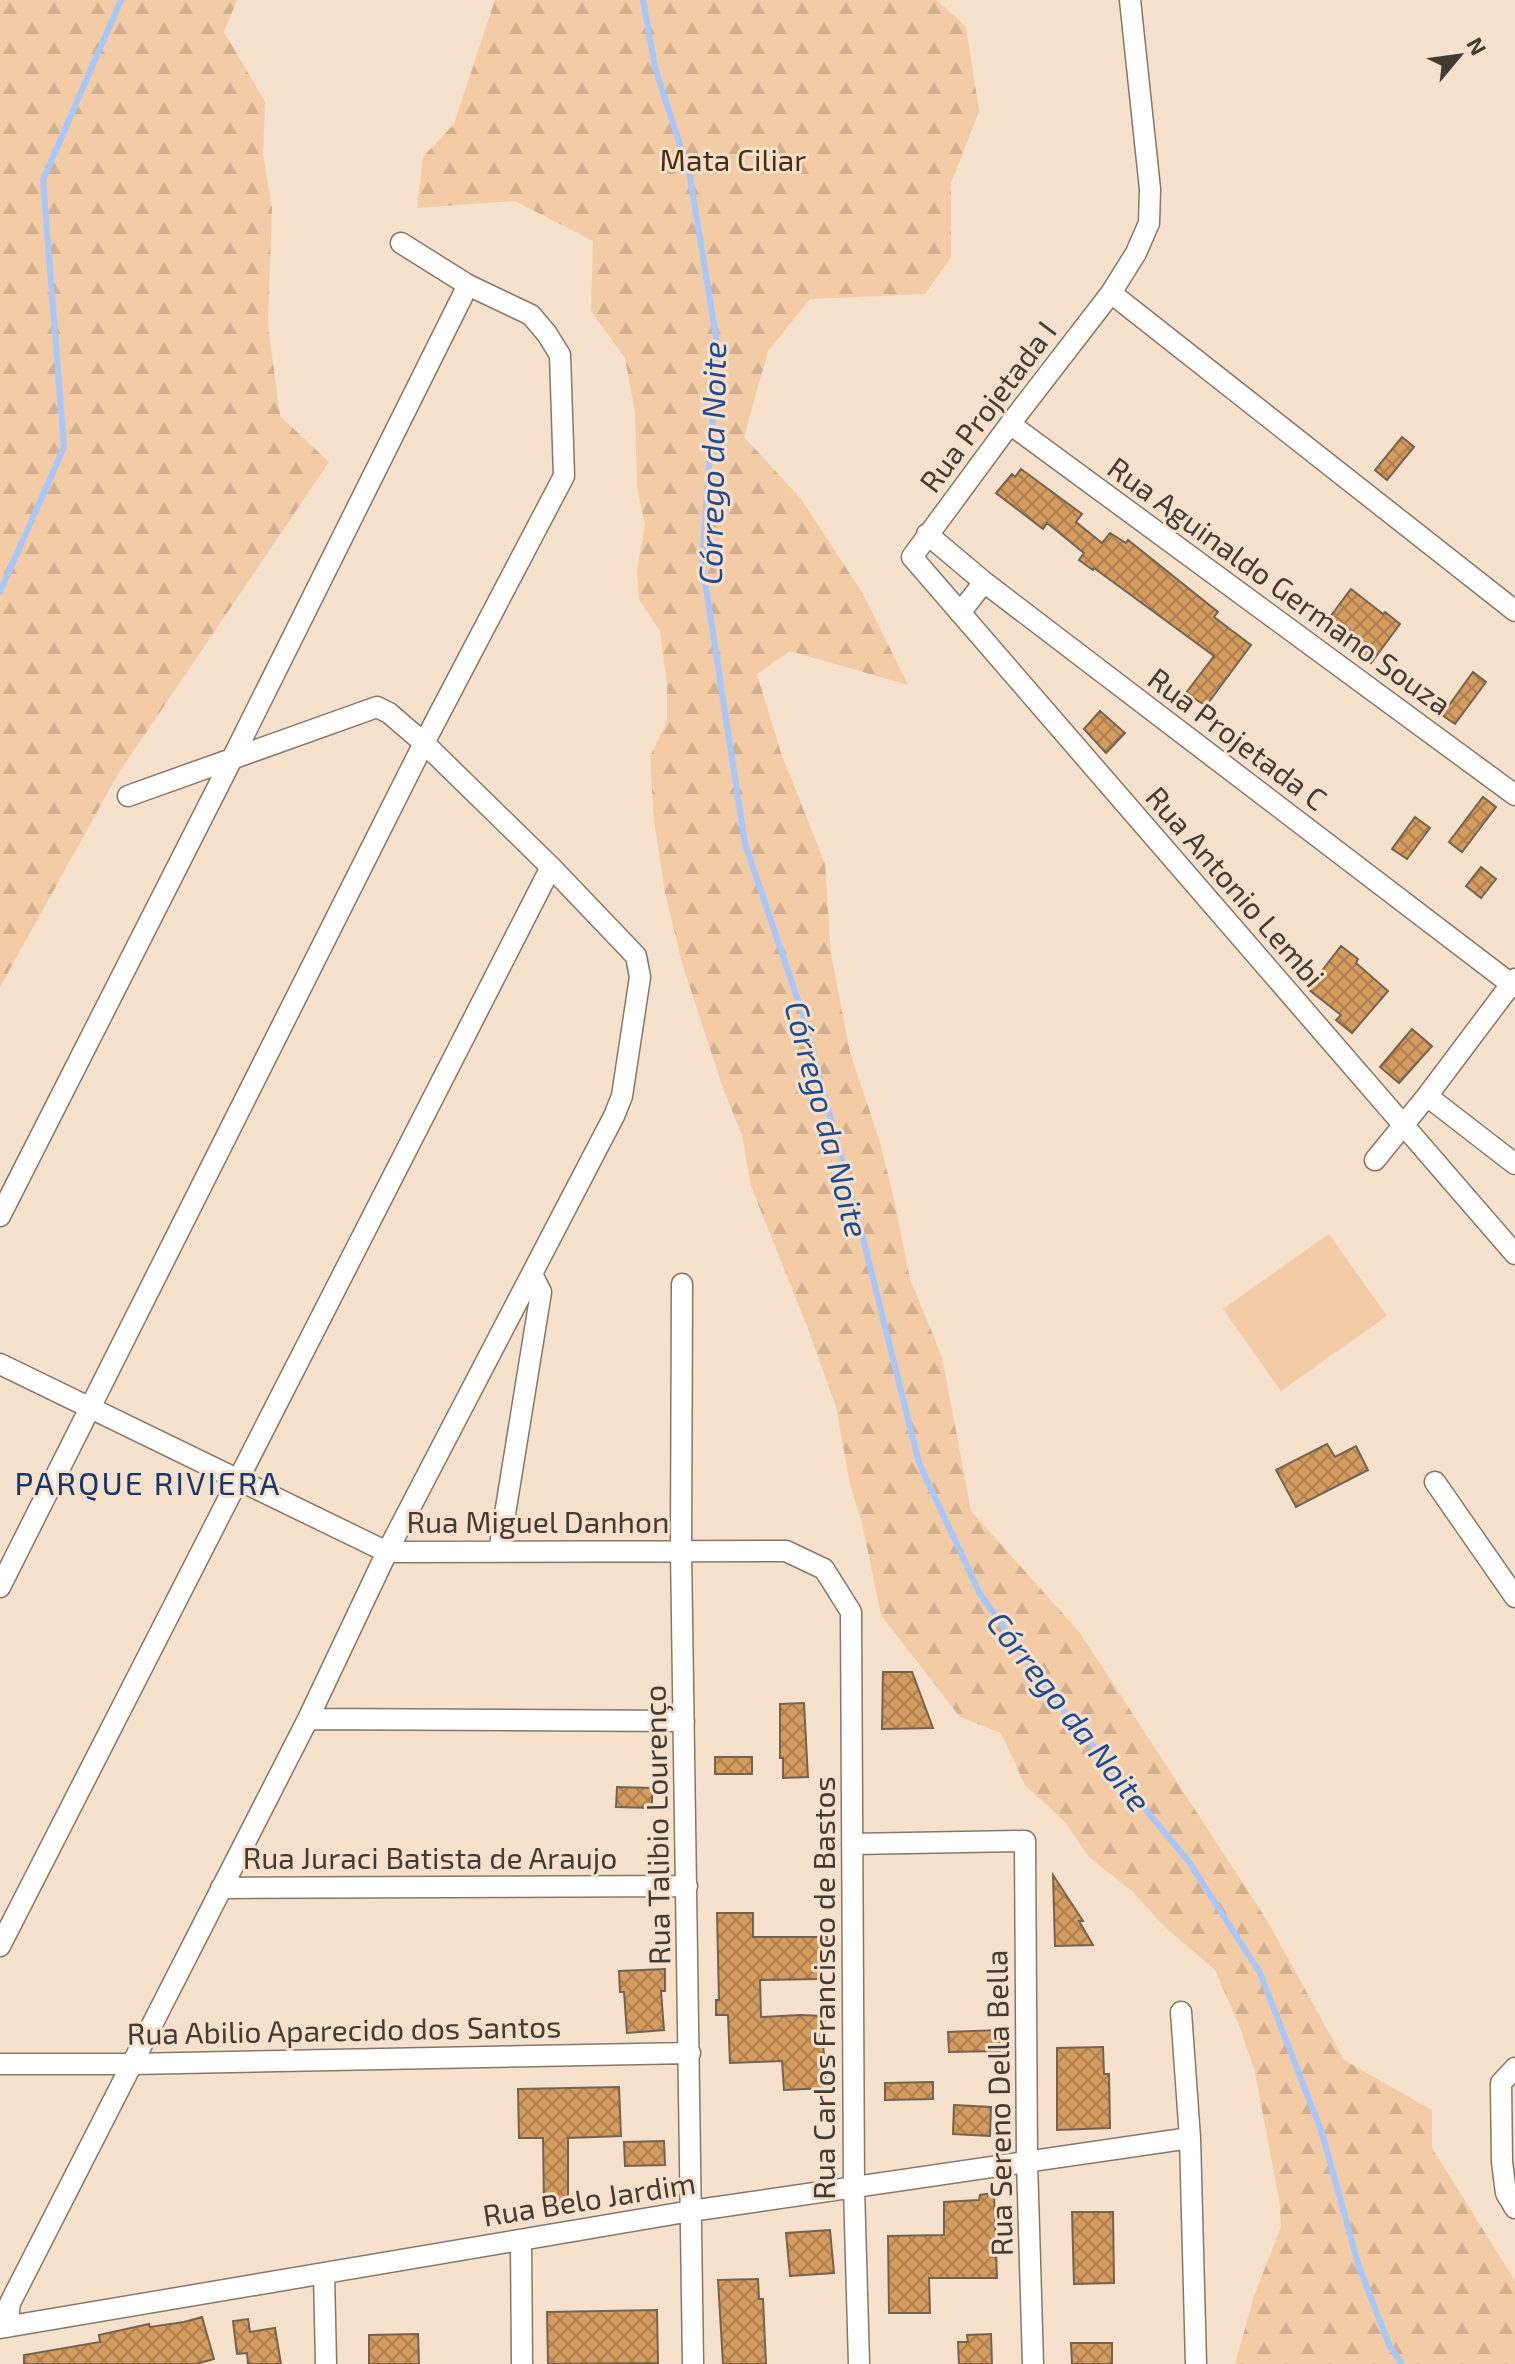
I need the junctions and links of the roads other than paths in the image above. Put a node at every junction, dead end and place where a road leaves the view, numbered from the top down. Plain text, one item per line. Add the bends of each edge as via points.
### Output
1 (1130, 0) edge
2 (401, 243) dead end
3 (468, 285) junction
4 (1111, 293) junction
5 (1010, 424) junction
6 (927, 534) junction
7 (912, 557) joint
8 (984, 582) junction
9 (1515, 611) edge
10 (960, 613) junction
11 (424, 743) junction
12 (232, 759) junction
13 (1515, 795) edge
14 (128, 796) dead end
15 (551, 867) junction
16 (1514, 983) edge
17 (1427, 1096) junction
18 (1404, 1126) junction
19 (1375, 1160) dead end
20 (1515, 1164) edge
21 (0, 1216) edge
22 (1515, 1254) edge
23 (532, 1274) junction
24 (682, 1284) dead end
25 (0, 1364) edge
26 (90, 1408) junction
27 (236, 1480) junction
28 (1435, 1482) dead end
29 (681, 1550) junction
30 (499, 1551) junction
31 (387, 1552) junction
32 (0, 1587) edge
33 (1515, 1597) edge
34 (851, 1612) joint
35 (308, 1719) junction
36 (684, 1721) junction
37 (852, 1844) junction
38 (687, 1886) junction
39 (221, 1888) junction
40 (0, 1946) edge
41 (1181, 2012) dead end
42 (690, 2053) junction
43 (0, 2064) edge
44 (132, 2064) junction
45 (1515, 2068) edge
46 (1190, 2138) junction
47 (1027, 2161) junction
48 (1508, 2162) edge
49 (854, 2188) junction
50 (1515, 2208) edge
51 (691, 2211) junction
52 (521, 2240) junction
53 (324, 2273) junction
54 (4, 2328) edge
55 (326, 2364) edge
56 (522, 2364) edge
57 (693, 2364) edge
58 (859, 2364) edge
59 (1033, 2364) edge
60 (1196, 2364) edge

1 - 4 street, Rua Projetada I via 1149,223
2 - 3 street
3 - 11 street via 531,315 560,355 564,476
3 - 12 street
4 - 5 street, Rua Projetada I
4 - 9 street
5 - 6 street, Rua Projetada I
5 - 13 street, Rua Aguinaldo Germano Souza
6 - 7 street, Rua Projetada I
6 - 8 street, Rua Projetada C
7 - 10 street, Rua Antonio Lembi
8 - 10 street
8 - 16 street, Rua Projetada C
10 - 18 street, Rua Antonio Lembi
11 - 12 street via 377,707
11 - 15 street
11 - 26 street
12 - 14 street
12 - 21 street
15 - 23 street via 636,956 640,977 622,1096
15 - 27 street
16 - 17 street
17 - 18 street
17 - 20 street
18 - 19 street
18 - 22 street, Rua Antonio Lembi
23 - 30 street via 541,1292
23 - 31 street
24 - 29 street, Rua Talibio Lourenço
25 - 26 street, Rua Miguel Danhon
26 - 27 street, Rua Miguel Danhon
26 - 32 street
27 - 31 street, Rua Miguel Danhon
27 - 40 street
28 - 33 street
29 - 30 street, Rua Miguel Danhon
29 - 34 street, Rua Miguel Danhon via 786,1551 824,1569
29 - 36 street, Rua Talibio Lourenço
30 - 31 street, Rua Miguel Danhon
31 - 35 street
34 - 37 street, Rua Carlos Francisco de Bastos
35 - 36 street
35 - 39 street
36 - 38 street, Rua Talibio Lourenço
37 - 47 street, Rua Sereno Della Bella via 1025,1841
37 - 49 street, Rua Carlos Francisco de Bastos
38 - 39 street, Rua Juraci Batista de Araujo
38 - 42 street, Rua Talibio Lourenço
39 - 44 street
41 - 46 street
42 - 44 street, Rua Abilio Aparecido dos Santos
42 - 51 street, Rua Talibio Lourenço
43 - 44 street, Rua Abilio Aparecido dos Santos
44 - 54 street via 10,2303
45 - 48 street via 1501,2083
46 - 47 street, Rua Belo Jardim
46 - 60 street
47 - 49 street, Rua Belo Jardim
47 - 59 street, Rua Sereno Della Bella
48 - 50 street via 1506,2193
49 - 51 street, Rua Belo Jardim
49 - 58 street, Rua Carlos Francisco de Bastos
51 - 52 street, Rua Belo Jardim
51 - 57 street, Rua Talibio Lourenço
52 - 53 street, Rua Belo Jardim
52 - 56 street
53 - 54 street, Rua Belo Jardim
53 - 55 street

